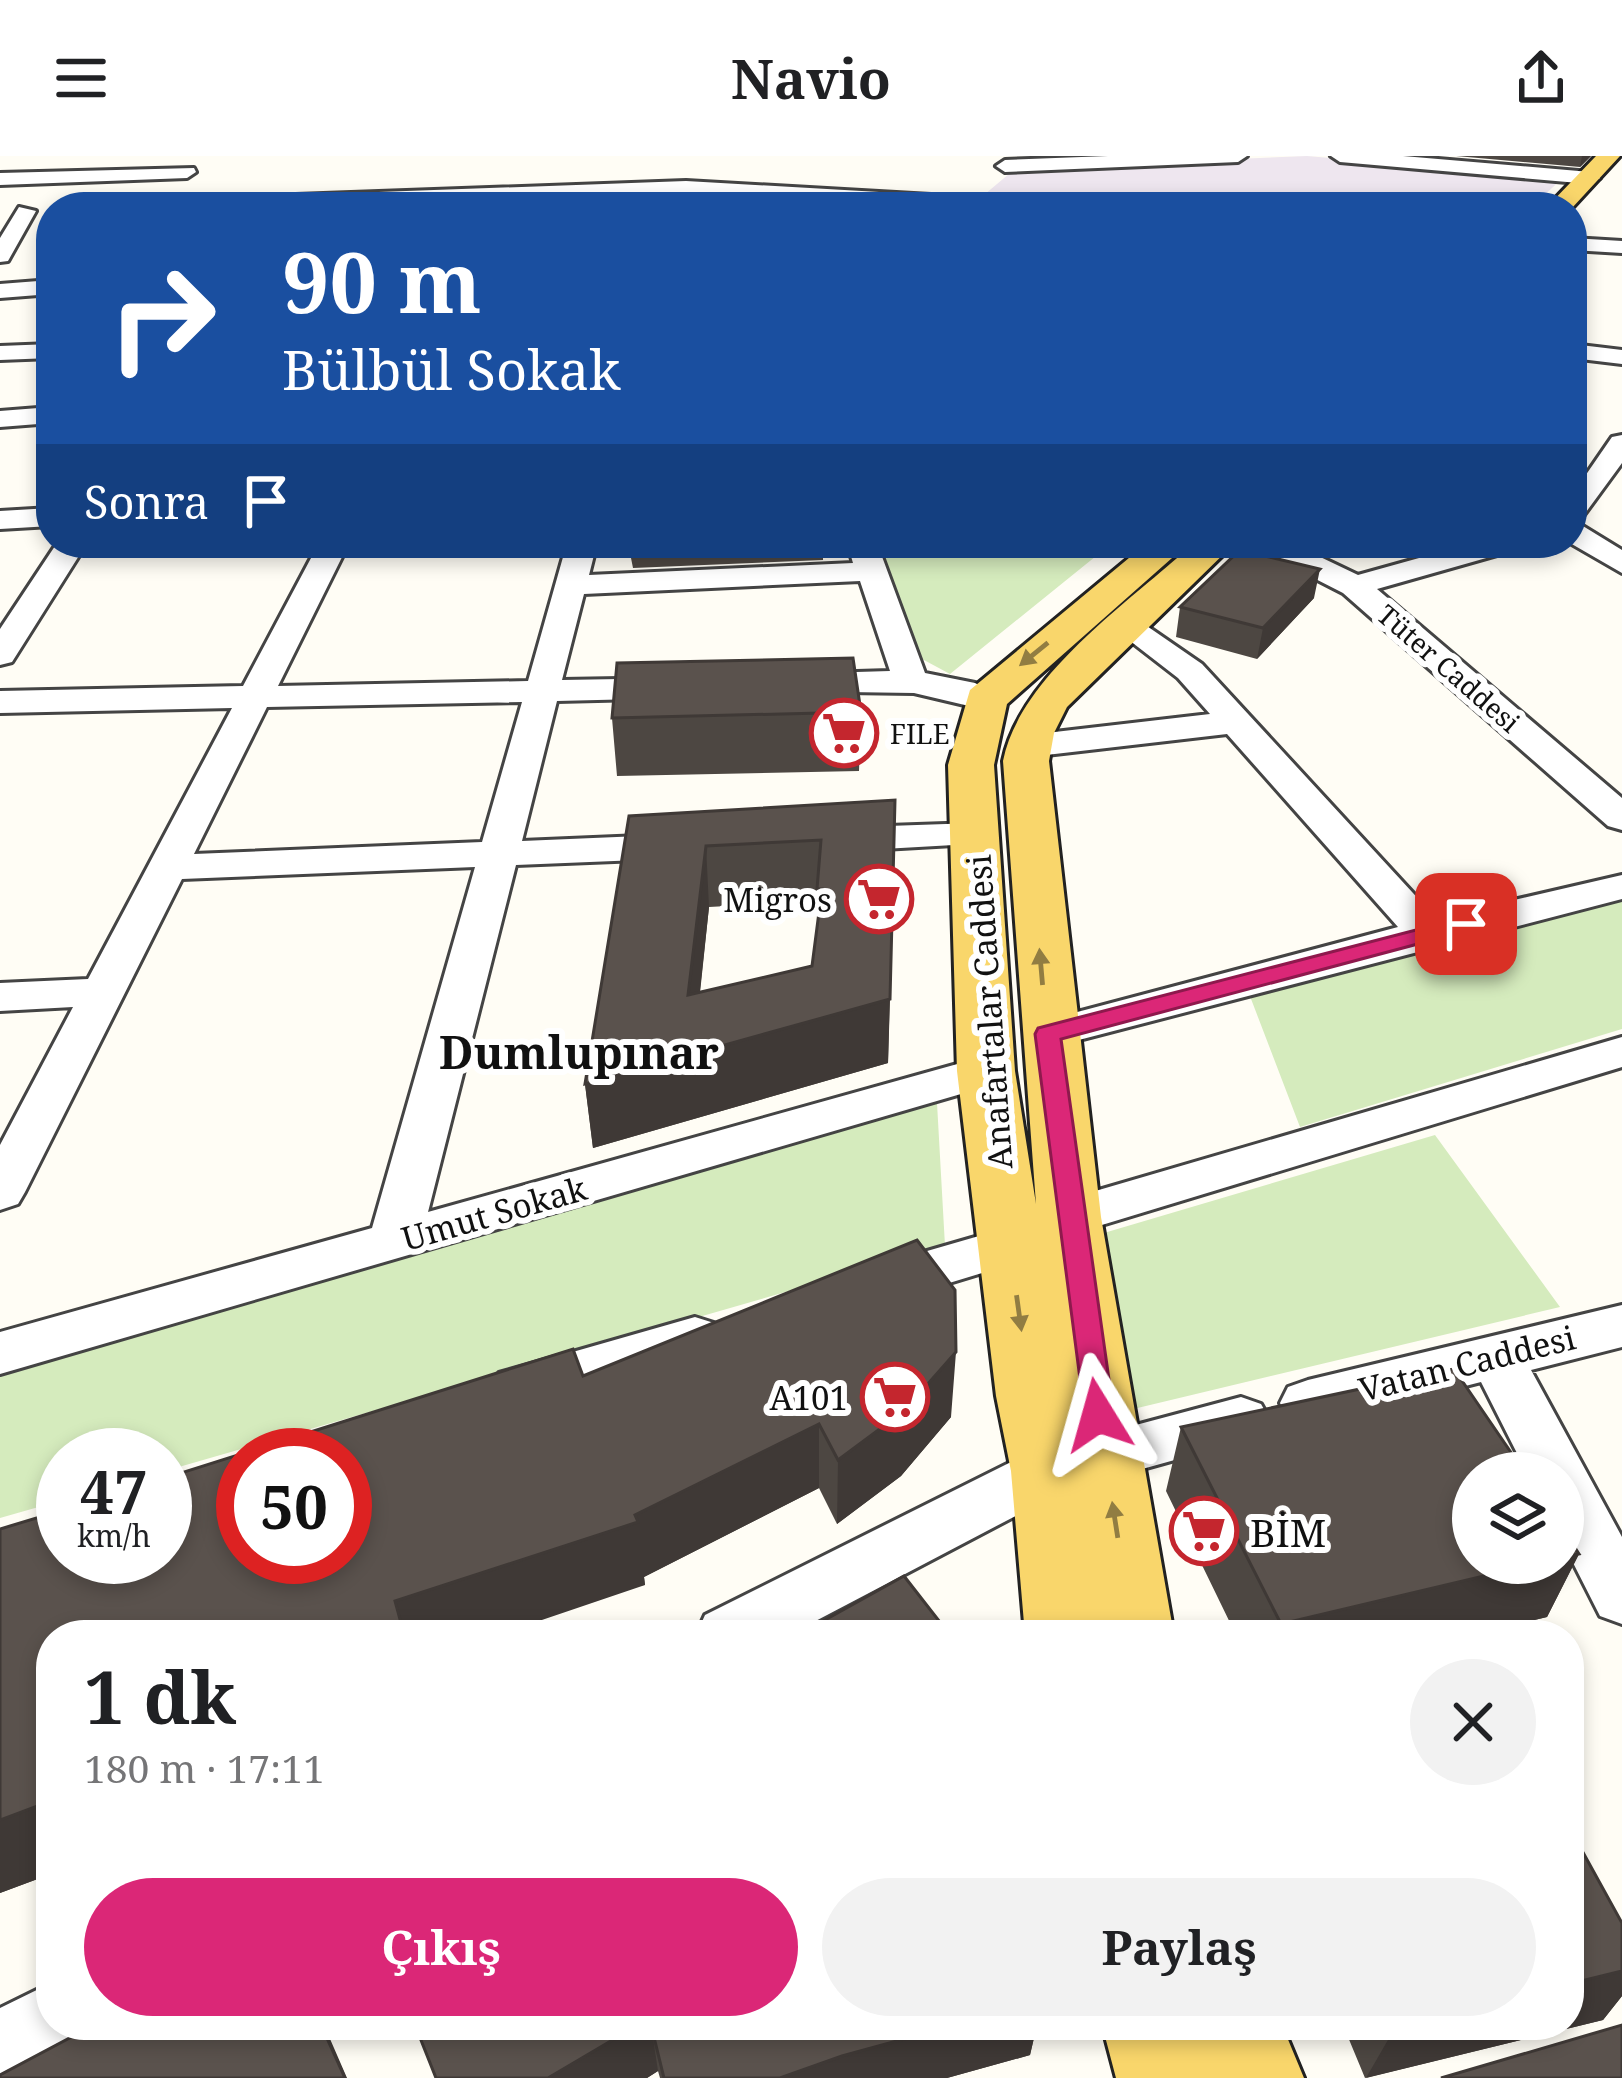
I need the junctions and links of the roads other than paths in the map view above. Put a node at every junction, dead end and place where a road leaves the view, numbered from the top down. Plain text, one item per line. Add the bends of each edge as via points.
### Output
1 (1238, 156) edge
2 (1340, 156) edge
3 (1609, 156) edge
4 (1005, 161) edge
5 (157, 165) edge
6 (218, 171) dead end
7 (396, 172) dead end
8 (598, 173) dead end
9 (1622, 176) edge
10 (1590, 178) junction
11 (0, 179) edge
12 (615, 190) junction
13 (409, 192) edge
14 (606, 192) edge
15 (659, 192) edge
16 (975, 192) edge
17 (1575, 192) edge
18 (26, 211) junction
19 (36, 211) edge
20 (0, 212) edge
21 (1587, 213) edge
22 (1587, 222) edge
23 (1622, 235) edge
24 (1587, 245) edge
25 (1622, 247) edge
26 (0, 256) edge
27 (36, 288) edge
28 (0, 291) edge
29 (36, 352) edge
30 (1587, 352) edge
31 (1622, 357) edge
32 (2, 358) edge
33 (36, 416) edge
34 (0, 418) edge
35 (36, 436) edge
36 (0, 438) edge
37 (1622, 442) edge
38 (1587, 499) edge
39 (1605, 514) dead end
40 (36, 518) edge
41 (1587, 519) edge
42 (0, 520) edge
43 (1587, 536) edge
44 (60, 558) edge
45 (327, 558) edge
46 (578, 558) edge
47 (856, 558) edge
48 (867, 558) edge
49 (1176, 558) edge
50 (1278, 558) edge
51 (1294, 558) edge
52 (1318, 558) edge
53 (1441, 558) edge
54 (1622, 564) edge
55 (1345, 580) junction
56 (1130, 582) edge
57 (570, 585) junction
58 (14, 616) edge
59 (0, 655) edge
60 (910, 680) junction
61 (538, 692) junction
62 (258, 698) junction
63 (986, 699) junction
64 (0, 702) edge
65 (1235, 722) junction
66 (1029, 746) junction
67 (1622, 818) edge
68 (975, 835) junction
69 (785, 842) edge
70 (737, 844) edge
71 (500, 853) junction
72 (172, 867) junction
73 (1622, 887) edge
74 (1426, 933) junction
75 (105, 992) junction
76 (0, 998) edge
77 (1048, 1034) junction
78 (1622, 1052) edge
79 (986, 1071) junction
80 (0, 1192) edge
81 (1069, 1217) junction
82 (394, 1242) junction
83 (1010, 1246) junction
84 (831, 1298) edge
85 (742, 1324) edge
86 (1622, 1326) edge
87 (0, 1353) edge
88 (1495, 1355) junction
89 (473, 1403) edge
90 (1546, 1452) edge
91 (1076, 1463) junction
92 (1584, 1524) edge
93 (899, 1549) junction
94 (1058, 1560) junction
95 (1622, 1597) edge
96 (758, 1620) edge
97 (1064, 1620) edge
98 (1129, 1620) edge
99 (36, 2030) edge
100 (1154, 2040) edge
101 (1241, 2040) edge
102 (0, 2050) edge
103 (1165, 2078) edge
104 (1255, 2078) edge

1 - 4 street
2 - 10 street
3 - 10 main road
4 - 16 street
5 - 6 street
5 - 11 street
7 - 13 street
8 - 12 street
9 - 21 main road
10 - 17 main road
12 - 14 street
12 - 15 street
18 - 19 street
18 - 20 street
18 - 26 street
22 - 23 street
24 - 25 street
27 - 28 street
29 - 32 street
30 - 31 street
33 - 34 street
35 - 36 street
37 - 38 street
39 - 41 street
40 - 42 street
43 - 54 street
44 - 58 street
45 - 62 street
46 - 57 street
47 - 57 street
48 - 60 street
49 - 56 main road
50 - 55 street
51 - 55 street, Tüter Caddesi
52 - 55 street
53 - 55 street
55 - 67 street, Tüter Caddesi
56 -> 63 main road
56 - 65 street
56 - 66 main road via 1048,701
57 - 61 street
58 - 59 street
60 - 61 street
60 - 63 street via 951,684
61 - 62 street
61 - 71 street
62 - 64 street
62 - 72 street
63 - 68 main road, Anafartalar Caddesi via 971,765
65 - 66 street
65 - 74 street
77 -> 66 main road
68 - 69 street
68 - 79 main road, Anafartalar Caddesi
70 - 71 street
71 - 72 street
71 - 82 street
72 - 75 street
73 - 74 street
74 - 77 street
75 - 76 street
75 - 80 street
77 - 81 main road
78 - 81 street
79 - 82 street, Umut Sokak
79 - 83 main road, Anafartalar Caddesi
81 - 91 main road
82 - 87 street, Umut Sokak
83 - 84 street
83 -> 91 main road, Anafartalar Caddesi
85 - 89 street
86 - 88 street, Vatan Caddesi
88 - 90 street
88 - 91 street, Vatan Caddesi
91 - 93 street, Vatan Caddesi
91 - 94 main road, Anafartalar Caddesi
98 -> 91 main road
92 - 95 street
93 - 94 street via 984,1531 1023,1533
93 - 96 street
94 - 97 main road, Anafartalar Caddesi
99 - 102 street
100 - 103 main road
101 - 104 main road

